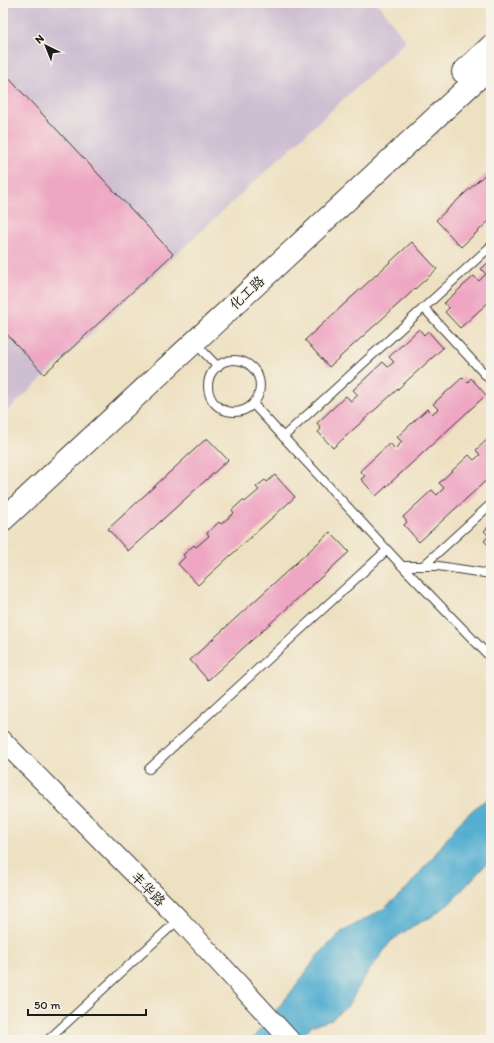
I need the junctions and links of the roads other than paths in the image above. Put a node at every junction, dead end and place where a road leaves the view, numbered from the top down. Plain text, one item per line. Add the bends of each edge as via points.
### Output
1 (491, 46) edge
2 (491, 66) edge
3 (491, 246) edge
4 (424, 308) junction
5 (194, 342) junction
6 (218, 367) junction
7 (491, 381) edge
8 (253, 404) junction
9 (283, 437) junction
10 (3, 500) edge
11 (491, 504) edge
12 (3, 520) edge
13 (387, 550) junction
14 (402, 566) junction
15 (423, 566) junction
16 (491, 574) edge
17 (491, 658) edge
18 (3, 741) edge
19 (149, 769) dead end
20 (178, 919) junction
21 (48, 1040) edge
22 (290, 1040) edge

1 - 10 main road, 化工路
2 - 5 main road, 化工路
3 - 4 lane
4 - 7 lane
4 - 9 lane
5 - 6 lane
5 - 12 main road, 化工路
6 - 8 lane via 234,360 249,364 255,370 260,389
6 - 8 lane via 210,377 208,385 216,405 223,410 237,412
8 - 9 lane
9 - 13 lane
11 - 15 lane
13 - 14 lane
13 - 19 lane
14 - 15 lane
14 - 17 lane
15 - 16 lane
18 - 20 street, 丰华路
20 - 21 lane
20 - 22 street, 丰华路

